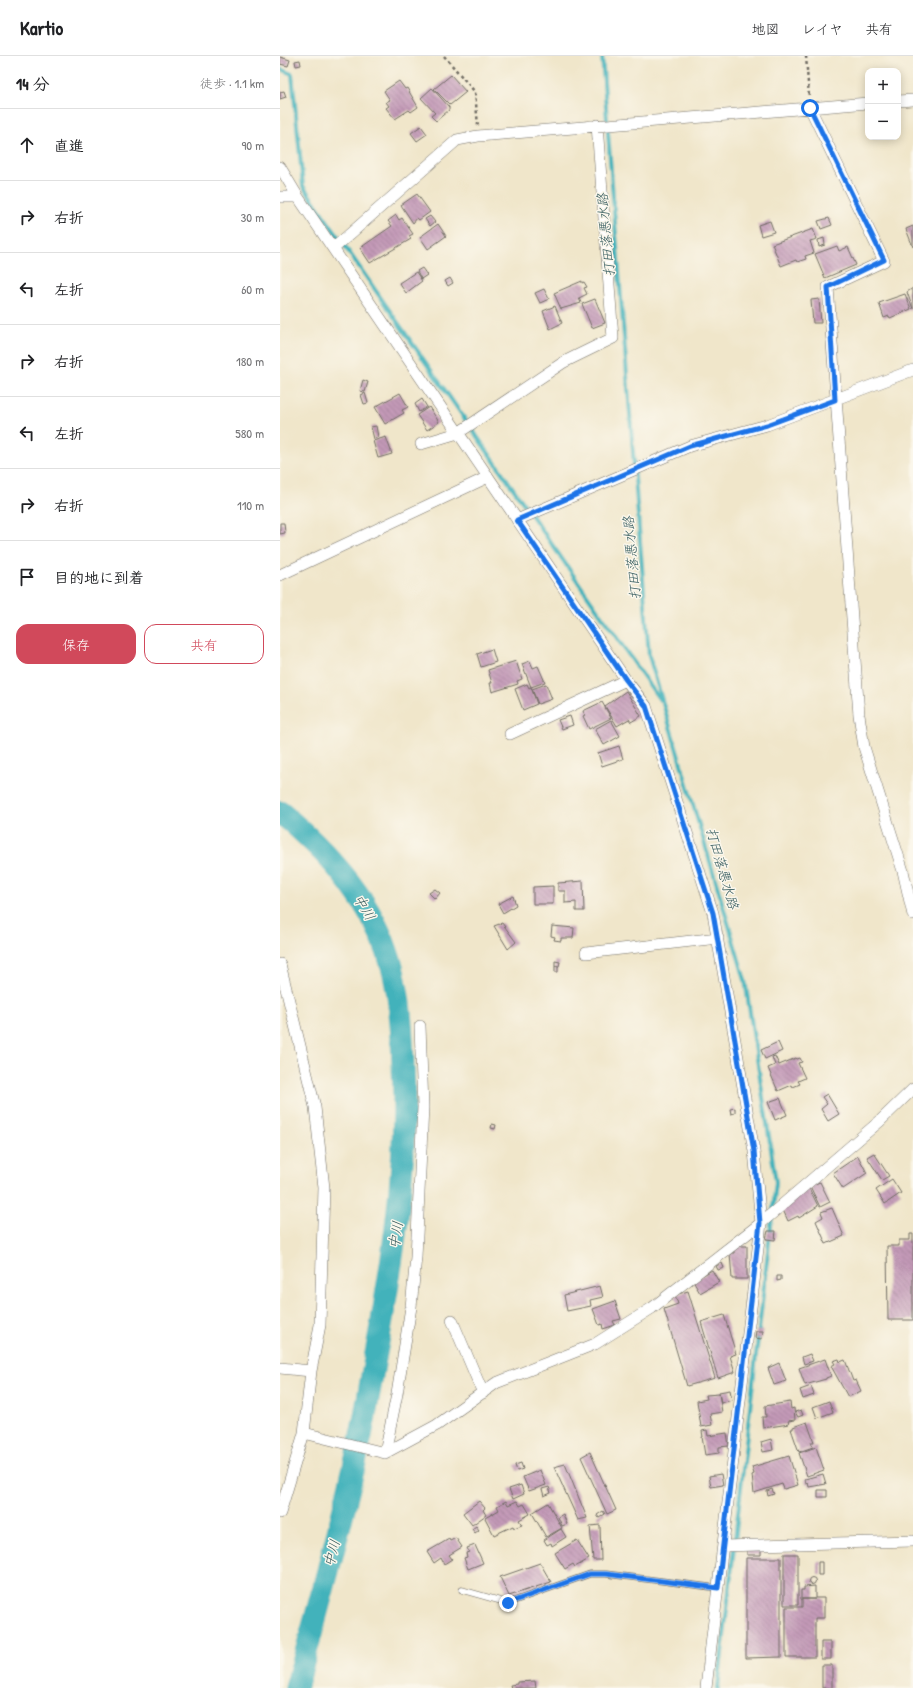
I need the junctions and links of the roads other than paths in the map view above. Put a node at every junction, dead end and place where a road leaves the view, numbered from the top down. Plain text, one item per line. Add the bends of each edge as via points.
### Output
1 (913, 100) edge
2 (901, 101) edge
3 (865, 104) edge
4 (810, 108) junction
5 (597, 126) junction
6 (280, 167) edge
7 (298, 196) junction
8 (280, 197) edge
9 (334, 248) junction
10 (913, 370) edge
11 (835, 400) junction
12 (458, 432) junction
13 (421, 444) dead end
14 (488, 477) junction
15 (517, 520) junction
16 (280, 575) edge
17 (626, 680) junction
18 (510, 734) dead end
19 (913, 915) edge
20 (718, 938) junction
21 (586, 953) dead end
22 (280, 964) edge
23 (420, 1026) dead end
24 (913, 1089) edge
25 (760, 1223) junction
26 (452, 1320) dead end
27 (280, 1368) edge
28 (311, 1371) junction
29 (483, 1393) junction
30 (304, 1433) junction
31 (385, 1453) junction
32 (280, 1513) edge
33 (913, 1541) edge
34 (723, 1546) junction
35 (718, 1588) junction
36 (462, 1590) dead end
37 (706, 1688) edge

1 - 2 street
3 - 4 street
4 - 5 street
4 - 11 street via 884,260 828,287
5 - 9 street via 457,140
5 - 12 street via 614,338 564,362
6 - 7 street
7 - 8 street
7 - 9 street
9 - 12 street
10 - 11 street
11 - 15 street via 767,425 690,446
11 - 19 street via 859,715 864,747 903,871
12 - 13 street
12 - 14 street
14 - 15 street
14 - 16 street
15 - 17 street
17 - 18 street
17 - 20 street via 646,706 713,913
20 - 21 street
20 - 25 street via 754,1151
22 - 28 street via 316,1107 321,1147 324,1188 320,1325
23 - 31 street via 423,1107 416,1257 403,1358
24 - 25 street via 880,1121
25 - 29 street via 652,1308 595,1344 496,1383
25 - 34 street
26 - 29 street
27 - 28 street
28 - 30 street
29 - 31 street via 437,1425
30 - 31 street
30 - 32 street
33 - 34 street
34 - 35 street
35 - 36 lane via 590,1574 508,1603
35 - 37 street

